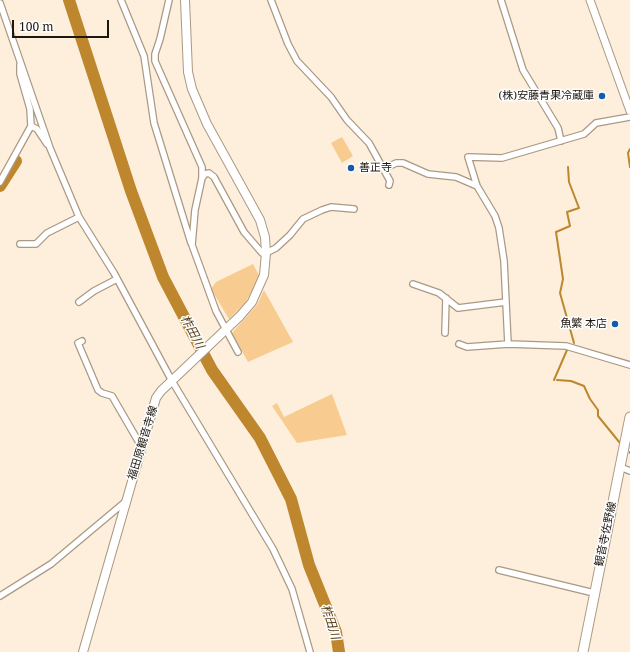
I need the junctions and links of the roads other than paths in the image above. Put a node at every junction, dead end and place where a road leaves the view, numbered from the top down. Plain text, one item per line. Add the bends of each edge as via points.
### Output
1 (121, 0) edge
2 (169, 0) edge
3 (185, 0) edge
4 (271, 0) edge
5 (501, 0) edge
6 (590, 0) edge
7 (0, 3) edge
8 (155, 54) junction
9 (144, 56) junction
10 (20, 58) junction
11 (630, 111) edge
12 (630, 117) edge
13 (32, 126) junction
14 (561, 141) junction
15 (50, 148) junction
16 (384, 169) junction
17 (202, 178) junction
18 (0, 182) edge
19 (389, 185) dead end
20 (477, 186) junction
21 (354, 209) dead end
22 (79, 217) junction
23 (20, 244) dead end
24 (192, 245) junction
25 (266, 253) junction
26 (117, 279) junction
27 (413, 284) dead end
28 (446, 298) junction
29 (79, 302) dead end
30 (506, 302) junction
31 (227, 329) junction
32 (445, 333) dead end
33 (82, 341) dead end
34 (458, 344) dead end
35 (508, 344) junction
36 (238, 352) dead end
37 (630, 365) edge
38 (172, 381) junction
39 (630, 417) edge
40 (141, 446) junction
41 (620, 467) junction
42 (630, 470) edge
43 (125, 502) junction
44 (499, 570) dead end
45 (594, 593) junction
46 (0, 596) edge
47 (83, 652) edge
48 (310, 652) edge
49 (583, 652) edge

1 - 9 street
2 - 8 street
3 - 25 main road, 福田原観音寺線 via 188,72 192,89 206,124 260,220
4 - 16 street via 297,61 368,143
5 - 14 street via 523,70 558,128
6 - 11 street
7 - 10 street
8 - 9 street
8 - 17 street via 155,61 202,167
9 - 24 street via 154,123
10 - 13 street via 20,74
10 - 15 street
12 - 14 street via 596,123 584,134
13 - 15 street
13 - 18 street
14 - 20 street via 502,158 468,157
15 - 22 street
16 - 19 street via 390,181
16 - 20 street via 403,163 428,174 456,177
17 - 24 street via 195,210
17 - 25 street via 209,173 214,177 244,232 262,252
20 - 30 street via 500,228
21 - 25 street via 331,207 303,219 285,240
22 - 23 street via 48,233 36,244
22 - 26 street
24 - 31 street via 205,285
25 - 31 main road, 福田原観音寺線 via 264,275 259,290 252,302
26 - 29 street
26 - 38 street
27 - 28 street
28 - 30 street via 458,308
28 - 32 street
30 - 35 street
31 - 36 street
31 - 38 main road, 福田原観音寺線
33 - 40 street via 78,343 98,390 112,396 126,416
34 - 35 street via 467,347
35 - 37 street via 566,346
38 - 40 main road, 福田原観音寺線 via 156,398
38 - 48 street via 273,549 292,589
39 - 41 main road, 観音寺佐野線
40 - 43 main road, 福田原観音寺線
41 - 42 street
41 - 45 main road, 観音寺佐野線
43 - 46 street via 51,564
43 - 47 main road, 福田原観音寺線
44 - 45 street
45 - 49 main road, 観音寺佐野線

